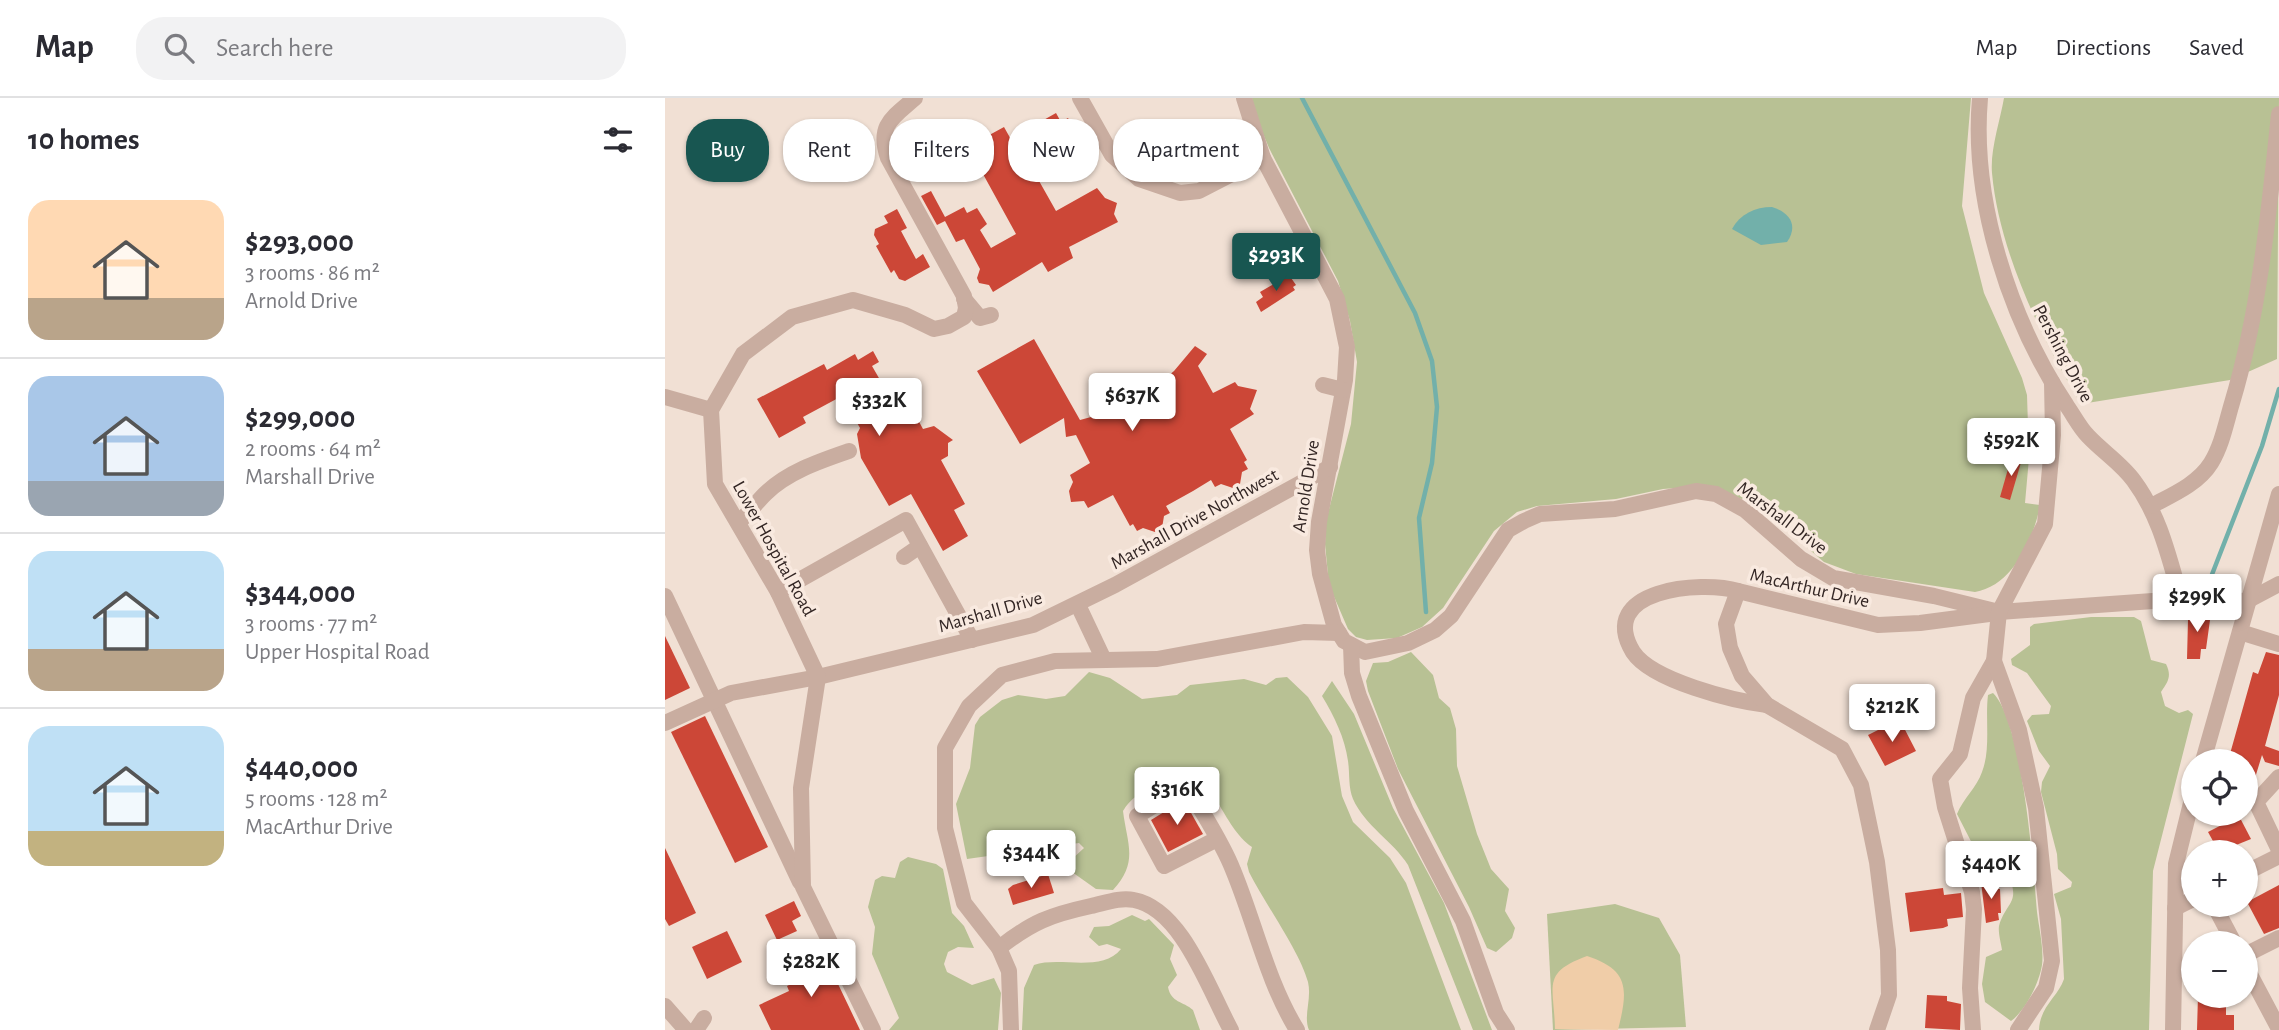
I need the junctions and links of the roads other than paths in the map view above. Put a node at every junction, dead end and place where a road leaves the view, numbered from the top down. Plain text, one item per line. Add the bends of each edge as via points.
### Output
1 (915, 98) edge
2 (1080, 98) edge
3 (1244, 98) edge
4 (1980, 98) edge
5 (2279, 114) edge
6 (1248, 119) edge
7 (1113, 156) edge
8 (1263, 158) edge
9 (1148, 182) edge
10 (1216, 182) edge
11 (964, 299) junction
12 (991, 315) dead end
13 (2052, 382) junction
14 (1323, 385) dead end
15 (1343, 390) junction
16 (665, 397) edge
17 (711, 410) junction
18 (849, 451) dead end
19 (1330, 467) junction
20 (2279, 494) edge
21 (2151, 506) junction
22 (739, 522) junction
23 (2274, 535) edge
24 (920, 547) junction
25 (904, 557) dead end
26 (2279, 584) edge
27 (1738, 591) junction
28 (778, 592) junction
29 (665, 596) edge
30 (1081, 598) junction
31 (2181, 599) junction
32 (2247, 601) junction
33 (1999, 612) junction
34 (2240, 632) junction
35 (1339, 633) junction
36 (972, 640) junction
37 (2279, 644) edge
38 (1351, 645) junction
39 (1104, 660) junction
40 (1994, 661) junction
41 (818, 677) junction
42 (716, 699) junction
43 (1767, 705) junction
44 (665, 723) edge
45 (2206, 749) edge
46 (2279, 777) edge
47 (2184, 826) edge
48 (1217, 839) junction
49 (2279, 850) edge
50 (2279, 856) edge
51 (2258, 866) edge
52 (803, 887) junction
53 (2181, 905) edge
54 (2175, 908) junction
55 (2279, 937) edge
56 (999, 948) junction
57 (2258, 948) edge
58 (2258, 989) edge
59 (665, 1006) edge
60 (2279, 1029) edge
61 (686, 1030) edge
62 (873, 1030) edge
63 (1011, 1030) edge
64 (1231, 1030) edge
65 (1297, 1030) edge
66 (1507, 1030) edge
67 (1877, 1030) edge
68 (1973, 1030) edge
69 (2018, 1030) edge
70 (2173, 1030) edge

1 - 11 street via 888,121 882,139
2 - 7 street
3 - 6 street, Arnold Drive
4 - 13 street, Pershing Drive via 1980,182 1991,229 2017,309
5 - 21 street via 2257,291 2219,445 2197,479
8 - 15 street, Arnold Drive via 1337,299 1347,347
9 - 10 street via 1180,193 1199,191
11 - 12 street via 980,318
11 - 17 street via 964,317 943,329 853,300 792,317 743,354
13 - 21 street, Pershing Drive via 2087,435 2133,478
13 - 33 street via 2053,435 2045,524
14 - 15 street
15 - 19 street, Arnold Drive
16 - 17 street
17 - 22 street, Lower Hospital Road via 715,484
18 - 22 street via 781,483
19 - 30 street, Marshall Drive Northwest
19 - 35 street, Arnold Drive via 1317,550
20 - 23 street
21 - 31 street, Pershing Drive
22 - 28 street, Lower Hospital Road
23 - 32 street
24 - 25 street
24 - 28 street via 906,520
24 - 36 street via 935,590
26 - 32 street
27 - 33 street, MacArthur Drive via 1878,625
27 - 43 street, MacArthur Drive via 1726,624 1730,648 1742,676
27 - 43 street via 1705,585 1644,597 1628,616 1628,640 1634,654 1672,678 1712,695
28 - 41 street, Lower Hospital Road
29 - 42 street
30 - 36 street, Marshall Drive via 1033,625
30 - 39 street
31 - 32 street, Marshall Drive
31 - 33 street, Marshall Drive
32 - 34 street
33 - 38 street, Marshall Drive via 1833,578 1801,559 1745,510 1716,494 1696,491 1615,509 1539,514 1509,530 1451,616 1435,630 1408,643 1365,652
33 - 40 street
34 - 37 street
34 - 45 street
35 - 38 street, Arnold Drive
35 - 39 street via 1304,632 1157,659
36 - 41 street, Marshall Drive
38 - 66 street via 1359,696 1406,811 1463,921 1496,1013
39 - 56 street via 1055,661 1002,675 969,706 945,748 945,828 964,903
40 - 68 street via 1973,698 1960,754 1940,779 1972,891
40 - 69 street via 2019,730 2036,808 2052,961 2046,988
41 - 42 street, Marshall Drive via 751,681
41 - 52 street via 801,789
42 - 44 street, Marshall Drive
42 - 52 street
43 - 67 street, MacArthur Drive via 1842,749 1861,785 1878,862 1888,950 1889,995
46 - 49 street via 2256,802
47 - 54 street via 2177,852
48 - 48 street via 1192,794 1174,793 1137,816 1164,866
48 - 65 street via 1233,868 1282,1006
50 - 51 street
52 - 62 street
53 - 54 street
54 - 70 street
55 - 57 street
56 - 63 street via 1009,971
56 - 64 street via 1034,922 1080,909 1119,899 1150,906 1174,924
58 - 60 street
59 - 61 street

